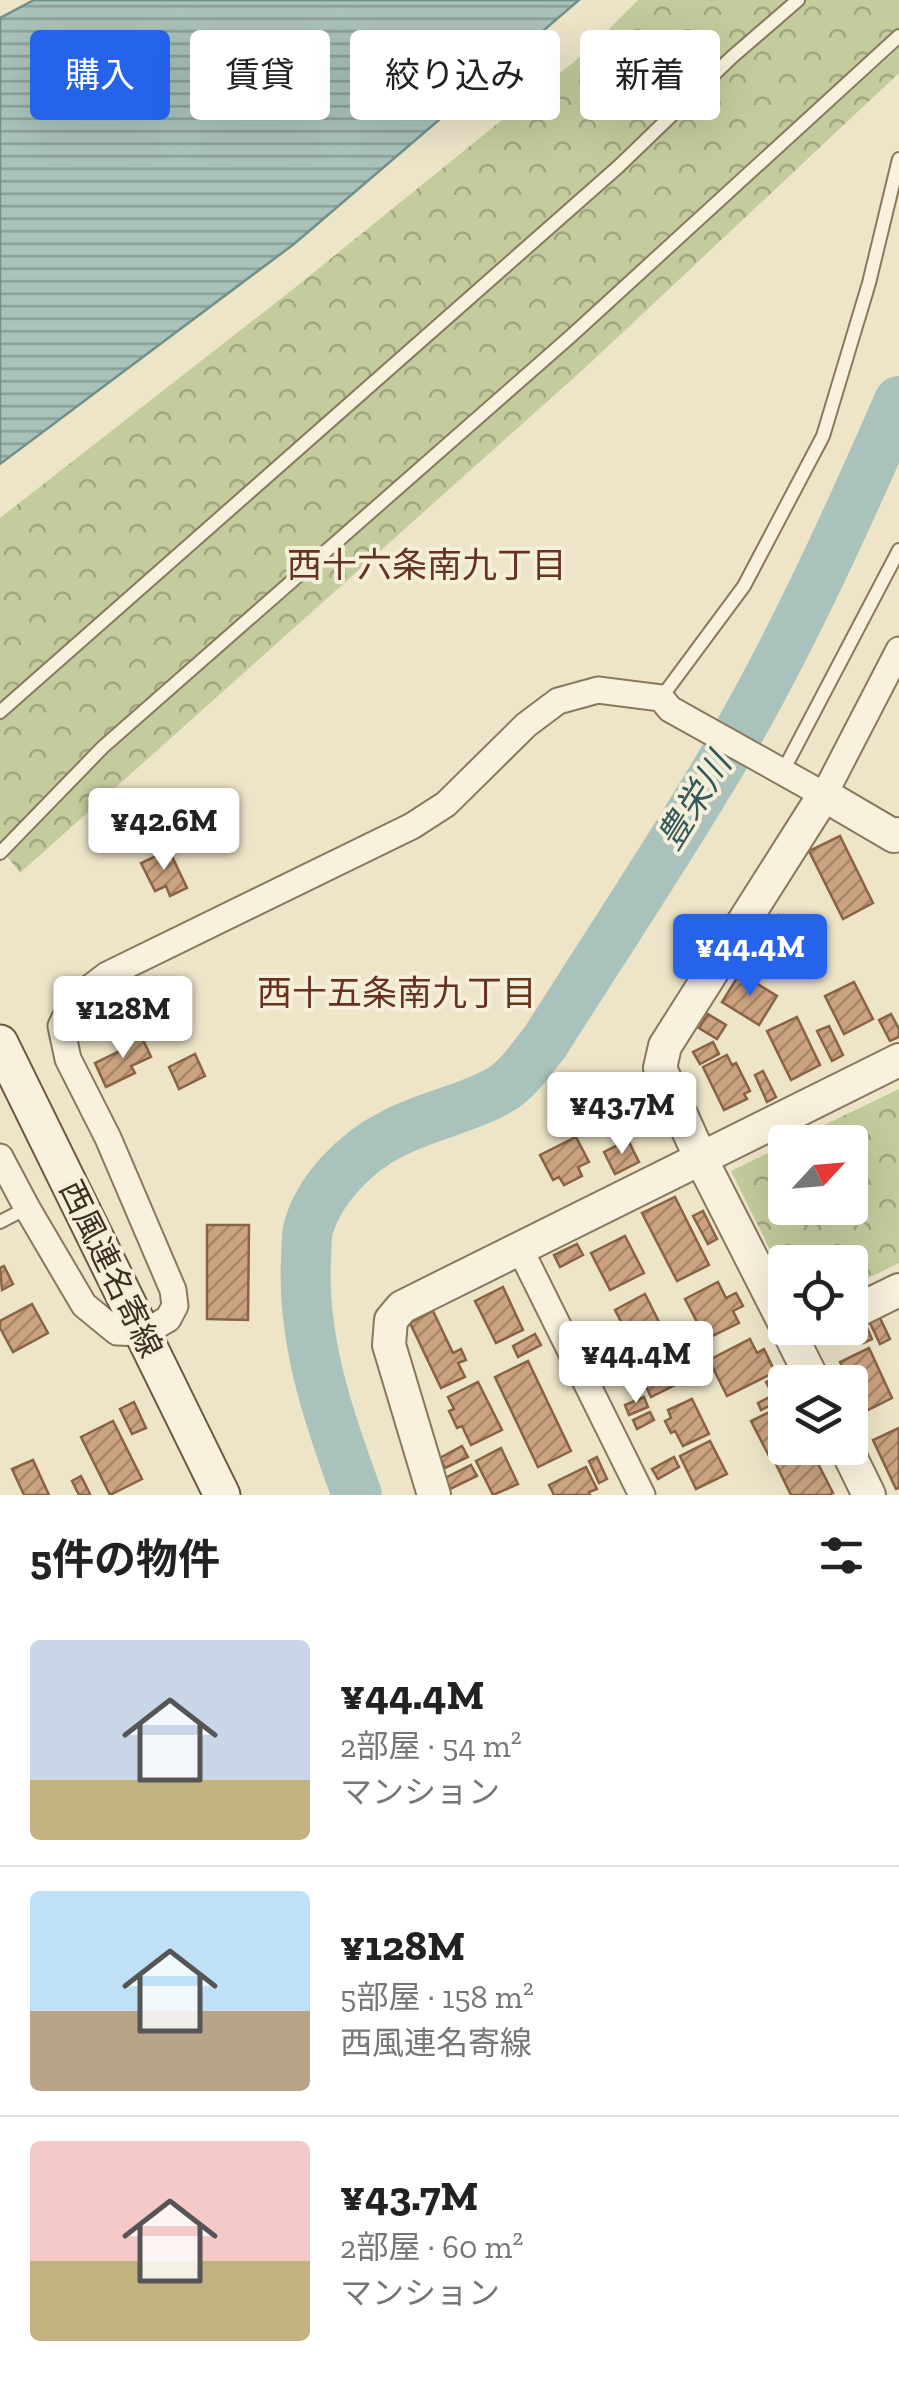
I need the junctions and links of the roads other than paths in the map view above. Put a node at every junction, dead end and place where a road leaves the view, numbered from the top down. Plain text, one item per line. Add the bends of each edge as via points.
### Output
1 (798, 0) edge
2 (899, 36) edge
3 (899, 159) edge
4 (899, 550) edge
5 (899, 650) edge
6 (665, 703) junction
7 (0, 712) edge
8 (777, 770) junction
9 (824, 795) junction
10 (899, 834) edge
11 (0, 853) edge
12 (0, 1042) edge
13 (899, 1060) edge
14 (0, 1158) edge
15 (701, 1159) junction
16 (27, 1208) junction
17 (0, 1222) edge
18 (520, 1250) junction
19 (768, 1278) edge
20 (899, 1290) edge
21 (868, 1305) edge
22 (144, 1333) junction
23 (854, 1465) edge
24 (222, 1495) edge
25 (434, 1495) edge
26 (642, 1495) edge
27 (869, 1495) edge

1 - 7 lane
2 - 11 lane via 572,336 104,747
3 - 6 lane via 823,436 744,586
4 - 8 lane
5 - 9 street
6 - 8 street
6 - 22 street via 598,690 558,701 446,804 412,826 107,976 74,1000 61,1026 68,1059 173,1290 168,1318
8 - 9 street
9 - 10 street
9 - 15 street via 665,1046 660,1068
12 - 22 main road, 西風連名寄線
13 - 15 street
14 - 16 street
15 - 18 street
15 - 19 street
16 - 17 lane
16 - 22 street via 84,1305 117,1332
18 - 25 street via 402,1306 391,1320 389,1345
18 - 26 street
20 - 21 street
22 - 24 main road, 西風連名寄線
23 - 27 street

